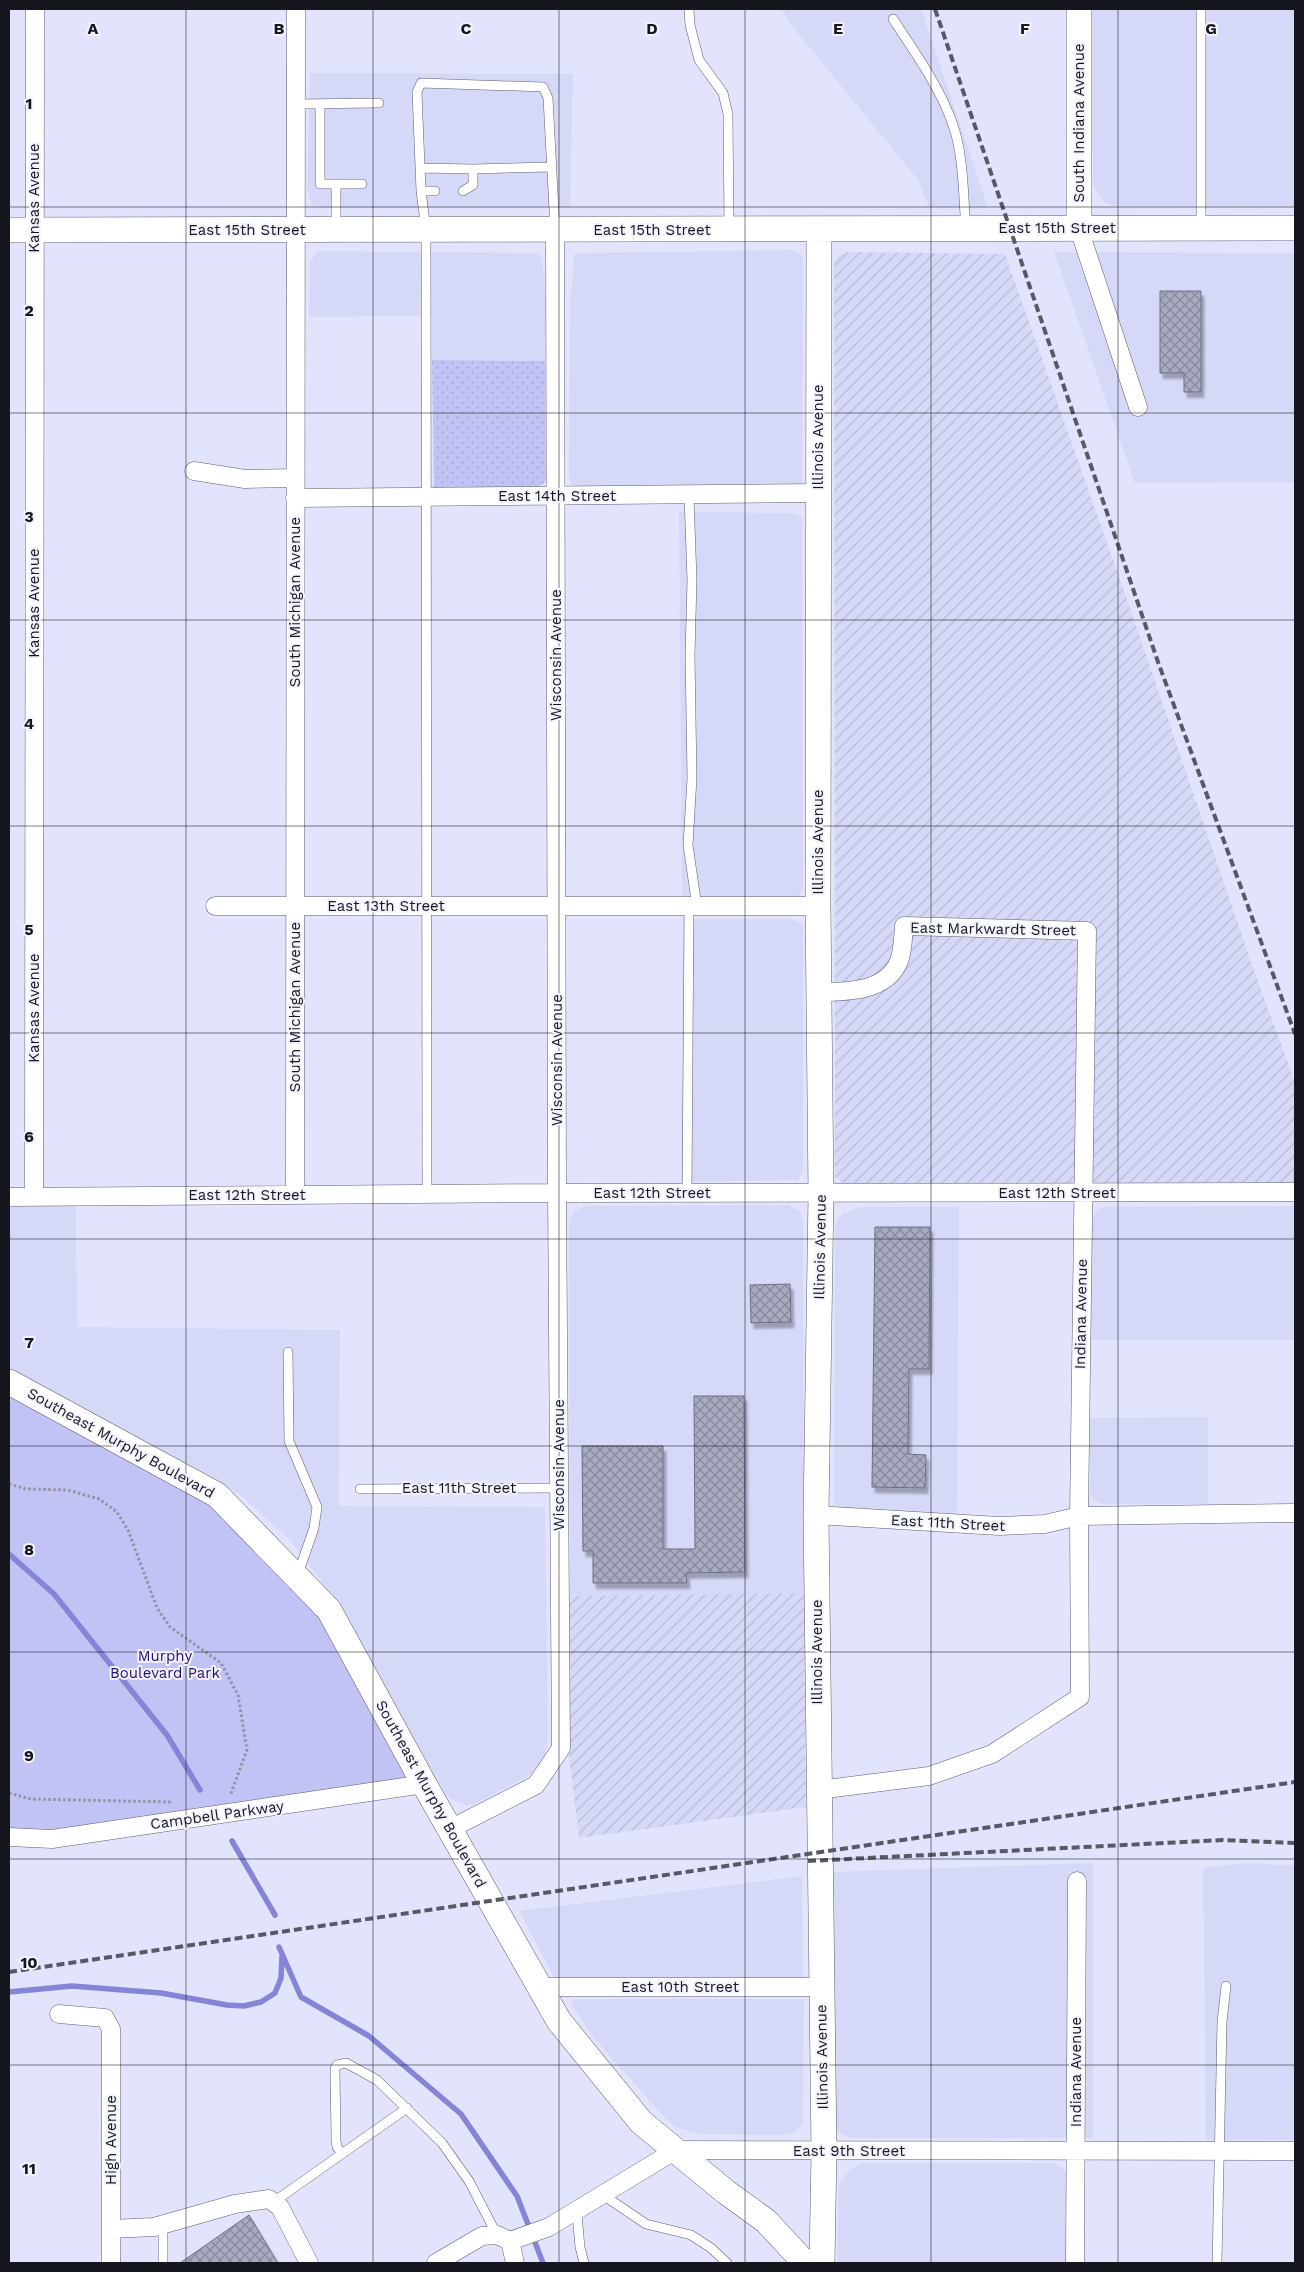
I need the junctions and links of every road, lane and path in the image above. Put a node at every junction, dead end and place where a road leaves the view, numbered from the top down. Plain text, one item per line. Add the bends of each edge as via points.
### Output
1 (35, 9) edge
2 (296, 9) edge
3 (689, 9) edge
4 (1079, 9) edge
5 (1201, 9) edge
6 (893, 19) dead end
7 (379, 103) dead end
8 (296, 104) junction
9 (320, 104) junction
10 (421, 168) junction
11 (551, 168) junction
12 (473, 169) junction
13 (336, 184) junction
14 (362, 184) dead end
15 (421, 191) junction
16 (435, 191) dead end
17 (463, 191) dead end
18 (966, 228) junction
19 (1201, 228) junction
20 (1295, 228) edge
21 (1078, 229) junction
22 (9, 230) edge
23 (34, 230) junction
24 (295, 230) junction
25 (336, 230) junction
26 (426, 230) junction
27 (555, 230) junction
28 (730, 230) junction
29 (819, 230) junction
30 (1138, 407) dead end
31 (194, 470) dead end
32 (295, 478) junction
33 (818, 493) junction
34 (556, 496) junction
35 (689, 496) junction
36 (426, 497) junction
37 (295, 498) junction
38 (215, 906) dead end
39 (295, 906) junction
40 (818, 906) junction
41 (427, 907) junction
42 (693, 907) junction
43 (557, 908) junction
44 (1087, 931) joint
45 (819, 992) junction
46 (1082, 1192) junction
47 (1295, 1192) edge
48 (557, 1193) junction
49 (427, 1194) junction
50 (686, 1194) junction
51 (821, 1194) junction
52 (295, 1195) junction
53 (9, 1197) edge
54 (34, 1197) junction
55 (288, 1352) dead end
56 (9, 1382) edge
57 (9, 1484) edge
58 (360, 1488) dead end
59 (559, 1488) junction
60 (1295, 1513) edge
61 (816, 1515) junction
62 (1079, 1516) junction
63 (297, 1577) junction
64 (424, 1784) junction
65 (818, 1790) junction
66 (9, 1793) edge
67 (221, 1798) dead end
68 (174, 1802) dead end
69 (450, 1829) junction
70 (9, 1837) edge
71 (1076, 1882) dead end
72 (1226, 1986) dead end
73 (541, 1987) junction
74 (820, 1987) junction
75 (59, 2014) dead end
76 (407, 2108) junction
77 (676, 2150) junction
78 (1076, 2150) junction
79 (1218, 2150) junction
80 (824, 2151) junction
81 (1295, 2151) edge
82 (342, 2154) junction
83 (604, 2194) junction
84 (275, 2201) junction
85 (573, 2213) junction
86 (163, 2226) junction
87 (111, 2229) junction
88 (509, 2238) junction
89 (111, 2263) edge
90 (163, 2263) edge
91 (309, 2263) edge
92 (436, 2263) edge
93 (515, 2263) edge
94 (584, 2263) edge
95 (727, 2263) edge
96 (804, 2263) edge
97 (822, 2263) edge
98 (1075, 2263) edge
99 (1216, 2263) edge

1 - 23 street, Kansas Avenue
2 - 8 street, South Michigan Avenue
3 - 28 lane via 700,60 722,93 728,114
4 - 21 street, South Indiana Avenue
5 - 19 lane
6 - 18 lane via 933,81 953,126 960,157
7 - 9 lane
8 - 9 lane
8 - 24 street, South Michigan Avenue
9 - 13 lane via 320,184
10 - 11 lane via 417,92 421,83 543,87 548,98
10 - 12 lane
10 - 15 lane
11 - 12 lane
11 - 27 lane
12 - 17 lane via 473,185
13 - 14 lane
13 - 25 lane
15 - 16 lane
15 - 26 lane
18 - 21 street, East 15th Street
18 - 29 street, East 15th Street
19 - 20 street, East 15th Street
19 - 21 street, East 15th Street
21 - 30 street, South Indiana Avenue
22 - 23 street, East 15th Street
23 - 24 street, East 15th Street
23 - 54 street, Kansas Avenue
24 - 25 street, East 15th Street
24 - 32 street, South Michigan Avenue
25 - 26 street, East 15th Street
26 - 27 street, East 15th Street
26 - 36 lane
27 - 28 street, East 15th Street
27 - 34 street, Wisconsin Avenue
28 - 29 street, East 15th Street
29 - 33 street, Illinois Avenue
31 - 32 street via 245,479
32 - 37 street, South Michigan Avenue
33 - 35 street, East 14th Street
33 - 40 street, Illinois Avenue
34 - 35 street, East 14th Street
34 - 36 street, East 14th Street
34 - 43 street, Wisconsin Avenue
35 - 42 lane via 692,778 688,845
36 - 37 street, East 14th Street
36 - 41 lane
37 - 39 street, South Michigan Avenue
38 - 39 street, East 13th Street
39 - 41 street, East 13th Street
39 - 52 street, South Michigan Avenue
40 - 42 street
40 - 45 street, Illinois Avenue
41 - 43 street, East 13th Street
41 - 49 lane
42 - 43 street
42 - 50 lane
43 - 48 street, Wisconsin Avenue
44 - 45 street, East Markwardt Street via 904,926 899,962 879,983 863,989
44 - 46 street, Indiana Avenue
45 - 51 street, Illinois Avenue
46 - 47 street, East 12th Street
46 - 51 street, East 12th Street
46 - 62 street, Indiana Avenue
48 - 49 street, East 12th Street
48 - 50 street, East 12th Street
48 - 59 street, Wisconsin Avenue
49 - 52 street, East 12th Street
50 - 51 street, East 12th Street
51 - 61 street, Illinois Avenue
52 - 54 street, East 12th Street
53 - 54 street, East 12th Street
55 - 63 lane via 289,1441 317,1507 314,1528
56 - 63 street, Southeast Murphy Boulevard via 217,1495
57 - 67 path via 26,1490 68,1490 99,1498 117,1512 128,1530 156,1608 188,1641 222,1662 238,1695 247,1750 230,1796
58 - 59 lane, East 11th Street
59 - 69 street, Wisconsin Avenue via 561,1748 536,1786
60 - 62 street, East 11th Street
61 - 62 street, East 11th Street via 1000,1526 1045,1524
61 - 65 street, Illinois Avenue
62 - 65 street, Indiana Avenue via 1080,1697 992,1754 929,1776
63 - 64 street, Southeast Murphy Boulevard via 329,1610
64 - 69 street, Southeast Murphy Boulevard
64 - 70 street, Campbell Parkway via 52,1839
65 - 74 street, Illinois Avenue
66 - 68 path via 31,1799
69 - 73 street, Southeast Murphy Boulevard
71 - 78 street, Indiana Avenue
72 - 79 lane
73 - 74 street, East 10th Street
73 - 77 street, Southeast Murphy Boulevard via 559,2021 608,2083 641,2122
74 - 80 street, Illinois Avenue
75 - 87 street, High Avenue via 105,2018 111,2029
76 - 82 lane
76 - 82 lane via 377,2080 346,2063 337,2065 336,2141
76 - 88 lane via 442,2143
77 - 80 street, East 9th Street
77 - 83 street
77 - 96 street, Southeast Murphy Boulevard via 766,2221
78 - 79 street, East 9th Street
78 - 80 street, East 9th Street
78 - 98 street, Indiana Avenue
79 - 81 street, East 9th Street
79 - 99 lane
80 - 97 street, Illinois Avenue
82 - 84 lane
83 - 85 street
83 - 95 lane via 646,2224 690,2235
84 - 86 street via 262,2199 235,2204
84 - 91 street
85 - 88 street via 549,2227
85 - 94 lane via 577,2215
86 - 87 street
86 - 90 lane
87 - 89 street, High Avenue
88 - 92 street via 482,2236
88 - 93 street

